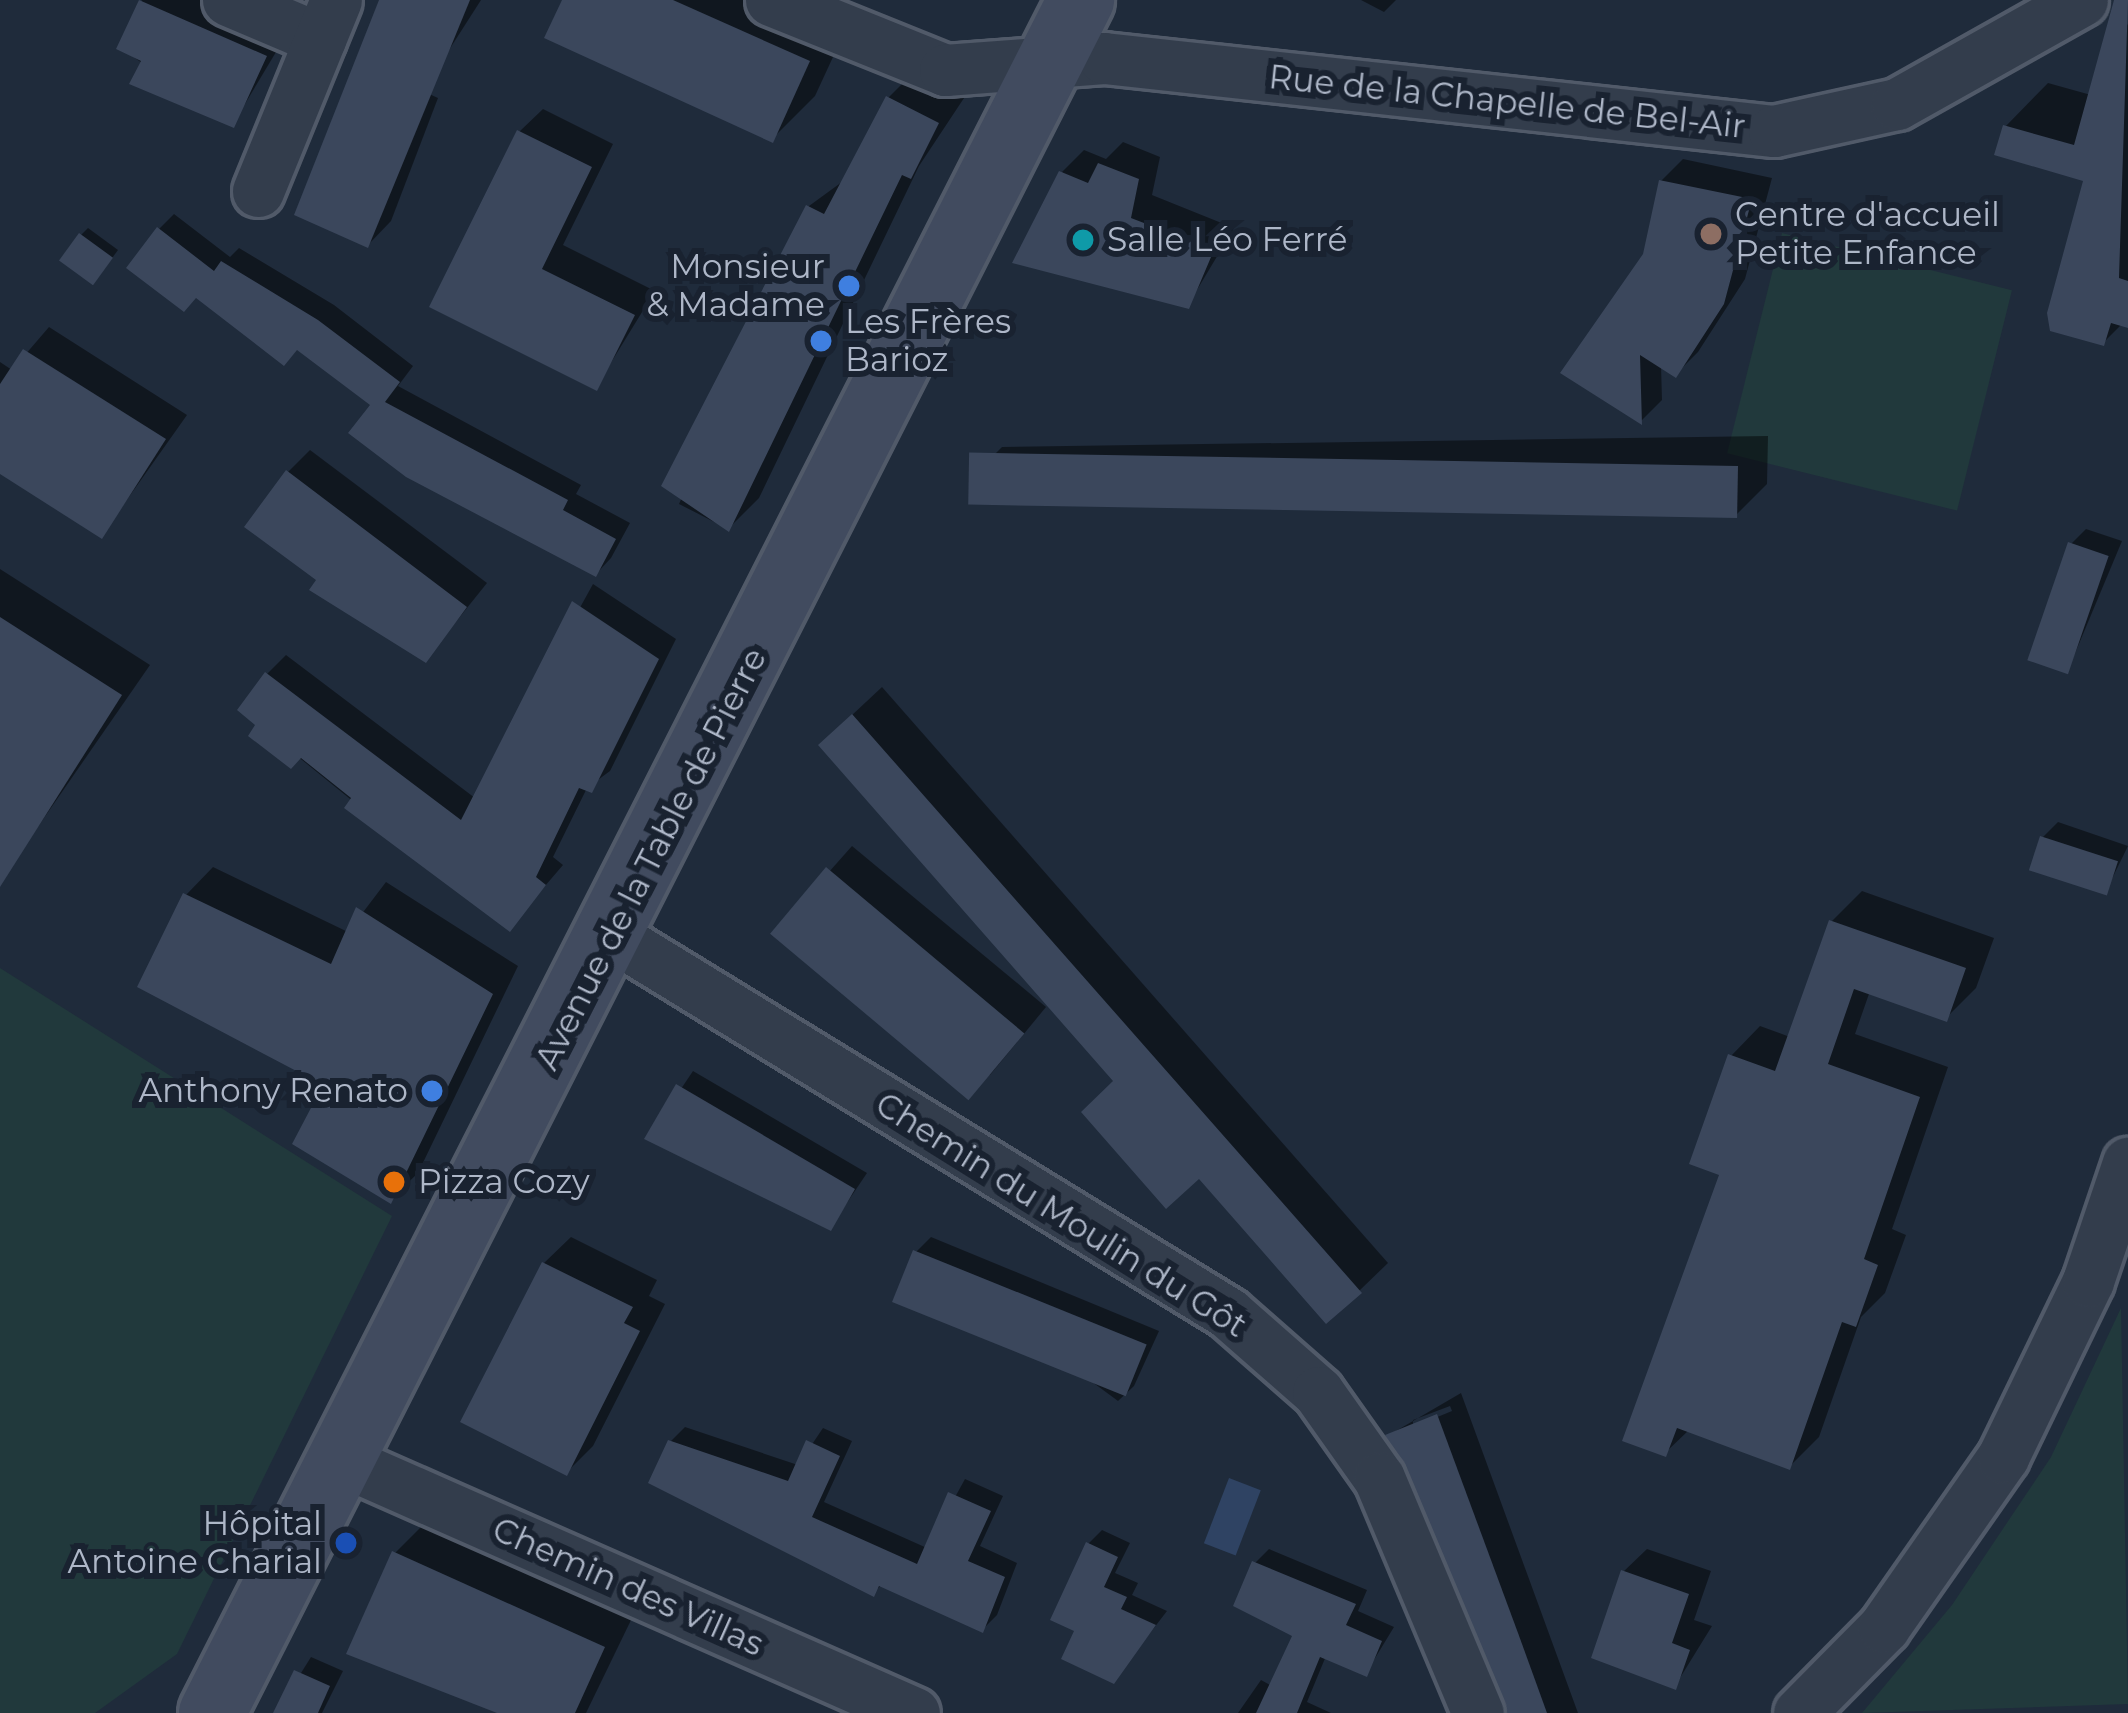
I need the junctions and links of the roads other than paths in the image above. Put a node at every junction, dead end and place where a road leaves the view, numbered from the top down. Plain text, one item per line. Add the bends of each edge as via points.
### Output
1 (228, 0) edge
2 (771, 0) edge
3 (1081, 0) edge
4 (2082, 0) edge
5 (328, 20) edge
6 (1047, 67) junction
7 (258, 191) dead end
8 (611, 935) junction
9 (2128, 1163) edge
10 (344, 1461) junction
11 (212, 1713) edge
12 (914, 1713) edge
13 (1478, 1713) edge
14 (1799, 1713) edge

1 - 5 street
2 - 6 street, Rue de la Chapelle de Bel-Air via 911,64
3 - 6 main road, Avenue de la Table de Pierre
4 - 6 street, Rue de la Chapelle de Bel-Air via 1897,104 1774,131 1142,62
5 - 7 street
6 - 8 main road, Avenue de la Table de Pierre
8 - 10 main road, Avenue de la Table de Pierre
8 - 13 street, Chemin du Moulin du Gôt via 1228,1313 1318,1392 1379,1478
9 - 14 street via 2088,1281 2003,1456 1885,1627
10 - 11 main road, Avenue de la Table de Pierre
10 - 12 street, Chemin des Villas

